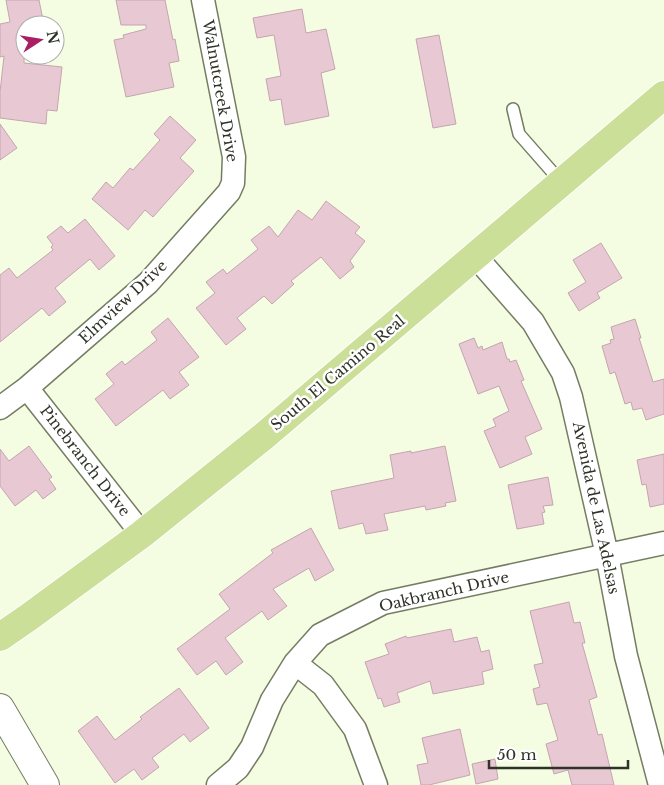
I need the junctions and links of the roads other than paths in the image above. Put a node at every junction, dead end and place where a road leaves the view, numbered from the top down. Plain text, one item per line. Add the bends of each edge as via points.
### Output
1 (203, 0) edge
2 (664, 96) edge
3 (513, 109) dead end
4 (233, 183) joint
5 (562, 183) junction
6 (476, 257) junction
7 (28, 388) junction
8 (0, 408) edge
9 (142, 534) junction
10 (664, 543) edge
11 (607, 555) junction
12 (0, 637) edge
13 (295, 663) junction
14 (0, 708) edge
15 (45, 785) edge
16 (218, 785) edge
17 (376, 785) edge
18 (660, 785) edge

1 - 4 street, Walnutcreek Drive via 234,156
2 - 5 main road, South El Camino Real
3 - 5 lane via 519,134
4 - 7 street, Elmview Drive via 229,192 148,282
5 - 6 main road, South El Camino Real
6 - 9 main road, South El Camino Real
6 - 11 street, Avenida de Las Adelsas via 533,322 563,373 572,397
7 - 8 street, Elmview Drive
7 - 9 street, Pinebranch Drive
9 - 12 main road, South El Camino Real
10 - 11 street, Oakbranch Drive
11 - 13 street, Oakbranch Drive via 383,604 320,635
11 - 18 street, Avenida de Las Adelsas via 626,656
13 - 16 street, Oakbranch Drive via 272,700 252,747 238,768
13 - 17 street via 324,685 355,729
14 - 15 street

